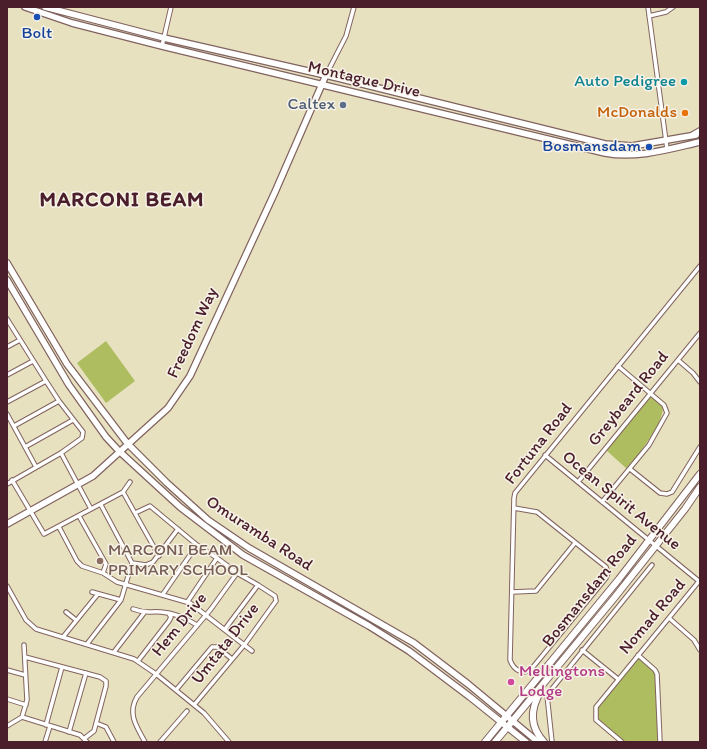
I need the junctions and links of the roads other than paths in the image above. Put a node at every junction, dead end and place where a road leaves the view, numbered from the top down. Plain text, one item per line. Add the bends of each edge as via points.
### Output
1 (25, 7) edge
2 (45, 7) edge
3 (171, 7) edge
4 (354, 7) edge
5 (648, 7) edge
6 (673, 7) edge
7 (649, 16) junction
8 (164, 38) junction
9 (162, 46) junction
10 (326, 75) junction
11 (322, 85) junction
12 (700, 132) edge
13 (693, 135) joint
14 (665, 140) junction
15 (700, 142) edge
16 (667, 149) junction
17 (7, 263) edge
18 (700, 266) edge
19 (7, 280) edge
20 (7, 319) edge
21 (700, 333) edge
22 (20, 340) junction
23 (7, 346) edge
24 (678, 360) junction
25 (33, 361) junction
26 (618, 366) junction
27 (7, 375) edge
28 (46, 381) junction
29 (700, 382) edge
30 (650, 393) junction
31 (59, 401) junction
32 (7, 402) edge
33 (7, 414) edge
34 (73, 420) junction
35 (14, 426) junction
36 (127, 443) junction
37 (25, 447) junction
38 (700, 447) edge
39 (119, 451) junction
40 (61, 453) junction
41 (545, 455) junction
42 (36, 467) junction
43 (630, 469) junction
44 (700, 474) edge
45 (12, 480) junction
46 (130, 482) dead end
47 (578, 482) junction
48 (7, 484) edge
49 (79, 485) junction
50 (700, 487) edge
51 (124, 492) junction
52 (602, 502) junction
53 (101, 505) junction
54 (514, 508) junction
55 (30, 510) junction
56 (91, 510) junction
57 (135, 512) junction
58 (79, 516) junction
59 (7, 524) edge
60 (59, 527) junction
61 (178, 529) junction
62 (648, 540) junction
63 (575, 543) junction
64 (197, 545) junction
65 (656, 546) junction
66 (159, 556) junction
67 (217, 558) junction
68 (132, 563) junction
69 (652, 565) dead end
70 (103, 573) junction
71 (237, 573) junction
72 (700, 581) edge
73 (126, 585) junction
74 (258, 585) junction
75 (7, 586) edge
76 (92, 592) dead end
77 (512, 592) junction
78 (98, 594) junction
79 (163, 594) junction
80 (121, 600) junction
81 (188, 601) junction
82 (133, 609) dead end
83 (66, 612) dead end
84 (144, 613) junction
85 (168, 614) junction
86 (206, 614) junction
87 (669, 618) junction
88 (76, 620) junction
89 (197, 625) junction
90 (226, 630) junction
91 (63, 637) junction
92 (87, 644) junction
93 (245, 644) junction
94 (24, 645) dead end
95 (582, 650) junction
96 (700, 650) edge
97 (252, 651) dead end
98 (114, 652) junction
99 (638, 655) junction
100 (25, 658) junction
101 (232, 659) junction
102 (138, 661) junction
103 (62, 667) junction
104 (7, 670) edge
105 (86, 673) junction
106 (156, 674) junction
107 (26, 675) junction
108 (550, 676) junction
109 (618, 679) junction
110 (176, 690) junction
111 (7, 699) edge
112 (26, 705) junction
113 (194, 705) junction
114 (187, 712) dead end
115 (506, 716) junction
116 (22, 717) junction
117 (512, 721) junction
118 (501, 722) junction
119 (96, 723) junction
120 (46, 725) junction
121 (7, 726) edge
122 (50, 726) junction
123 (508, 727) junction
124 (69, 732) junction
125 (86, 740) edge
126 (46, 742) edge
127 (114, 742) edge
128 (145, 742) edge
129 (160, 742) edge
130 (229, 742) edge
131 (485, 742) edge
132 (495, 742) edge
133 (526, 742) edge
134 (538, 742) edge
135 (544, 742) edge
136 (552, 742) edge
137 (622, 742) edge
138 (660, 742) edge

1 - 9 main road, Montague Drive via 72,23
2 - 8 main road, Montague Drive
3 - 8 street
4 - 10 street via 346,36
5 - 7 street
6 - 7 street via 666,12
7 - 14 street
8 - 9 street
8 - 10 main road, Montague Drive
9 - 11 main road, Montague Drive
10 - 11 main road, Freedom Way
10 - 14 main road, Montague Drive via 605,144 626,146
11 - 16 main road, Montague Drive via 612,154 629,156
11 - 36 main road, Freedom Way via 187,381 168,408
12 - 13 main road
13 - 14 main road, Montague Drive
14 - 16 street
15 - 16 main road, Montague Drive
17 - 36 main road, Omuramba Road via 67,364
18 - 26 street, Fortuna Road
19 - 39 main road, Omuramba Road via 69,385
20 - 22 street
21 - 24 street, Greybeard Road
22 - 23 street
22 - 25 street
24 - 29 street
24 - 30 street, Greybeard Road
25 - 27 street
25 - 28 street
26 - 30 street
26 - 41 street, Fortuna Road
28 - 31 street
28 - 32 street
30 - 43 street via 664,404 667,413 649,445
30 - 47 street, Greybeard Road
31 - 34 street
31 - 35 street
33 - 35 street
34 - 37 street
34 - 40 street via 82,432 82,438
35 - 37 street
36 - 39 main road, Freedom Way
36 - 115 main road, Omuramba Road via 167,483 224,531 289,572 402,636 452,671
37 - 42 street
38 - 43 street via 672,492 667,494 660,493
39 - 49 main road, Freedom Way via 93,476
39 - 118 main road, Omuramba Road via 180,507 219,538 409,651
40 - 42 street
40 - 49 street
41 - 47 street, Ocean Spirit Avenue
41 - 54 street, Fortuna Road via 516,491
42 - 45 street
43 - 52 street
44 - 62 main road, Bosmansdam Road
45 - 48 street
45 - 55 street
46 - 51 street
47 - 52 street, Ocean Spirit Avenue
49 - 55 main road, Freedom Way
49 - 56 street
50 - 65 main road, Bosmansdam Road
51 - 53 street
51 - 57 street
52 - 62 street, Ocean Spirit Avenue
53 - 56 street
53 - 68 street
54 - 63 street via 535,511
54 - 77 street, Fortuna Road
55 - 59 main road, Freedom Way
55 - 60 street via 44,534
56 - 58 street
57 - 61 street via 150,506
57 - 66 street
58 - 60 street
58 - 70 street via 106,564
60 - 70 street via 79,564
61 - 64 street
61 - 66 street
62 - 65 street, Ocean Spirit Avenue
62 - 115 main road, Bosmansdam Road
63 - 77 street via 536,591
63 - 77 street, Fortuna Road via 606,567 607,575 533,667 522,673 510,660
64 - 67 street
64 - 79 street
65 - 72 street, Ocean Spirit Avenue
65 - 108 main road, Bosmansdam Road
66 - 68 street via 146,565
67 - 71 street
67 - 81 street
68 - 73 street
69 - 95 street
70 - 73 street
71 - 74 street
71 - 86 street, Hem Drive
72 - 87 street, Nomad Road
73 - 79 street
73 - 80 street
74 - 90 street
74 - 93 street, Umtata Drive via 277,598
75 - 91 street via 30,624 36,629
76 - 78 street
78 - 80 street
78 - 88 street
79 - 81 street
80 - 92 street
81 - 86 street
82 - 84 street
83 - 88 street
84 - 85 street
84 - 98 street
85 - 89 street
85 - 102 street via 169,621
86 - 89 street, Hem Drive
86 - 90 street
87 - 96 street via 694,640
87 - 99 street, Nomad Road
88 - 91 street
89 - 106 street, Hem Drive
90 - 93 street
91 - 92 street
92 - 98 street
93 - 97 street
93 - 101 street, Umtata Drive
94 - 100 street
95 - 109 street
95 - 136 street via 547,695
98 - 102 street
99 - 109 street, Nomad Road
99 - 138 street via 656,672
100 - 103 street
100 - 107 street
101 - 110 street via 217,647 212,647
101 - 113 street, Umtata Drive
102 - 106 street
103 - 105 street
103 - 120 street
104 - 107 street
105 - 119 street via 102,679 107,684
105 - 124 street
106 - 110 street
106 - 128 street, Hem Drive via 132,708 134,719
107 - 112 street
108 - 117 main road, Bosmansdam Road
108 - 135 main road via 534,703 532,716 535,730
109 - 137 street, Nomad Road via 597,705 596,718
110 - 113 street
111 - 112 street
112 - 116 street
113 - 130 street
114 - 129 street
115 - 117 main road, Omuramba Road
115 - 118 main road, Bosmansdam Road
116 - 120 street
116 - 121 street
117 - 123 main road, Bosmansdam Road
117 - 134 main road, Omuramba Road
118 - 123 main road, Omuramba Road
118 - 131 main road, Bosmansdam Road
119 - 125 street
119 - 127 street via 106,727
120 - 122 street
122 - 124 street
122 - 126 street
123 - 132 main road, Bosmansdam Road
123 - 133 main road, Omuramba Road
124 - 125 street

